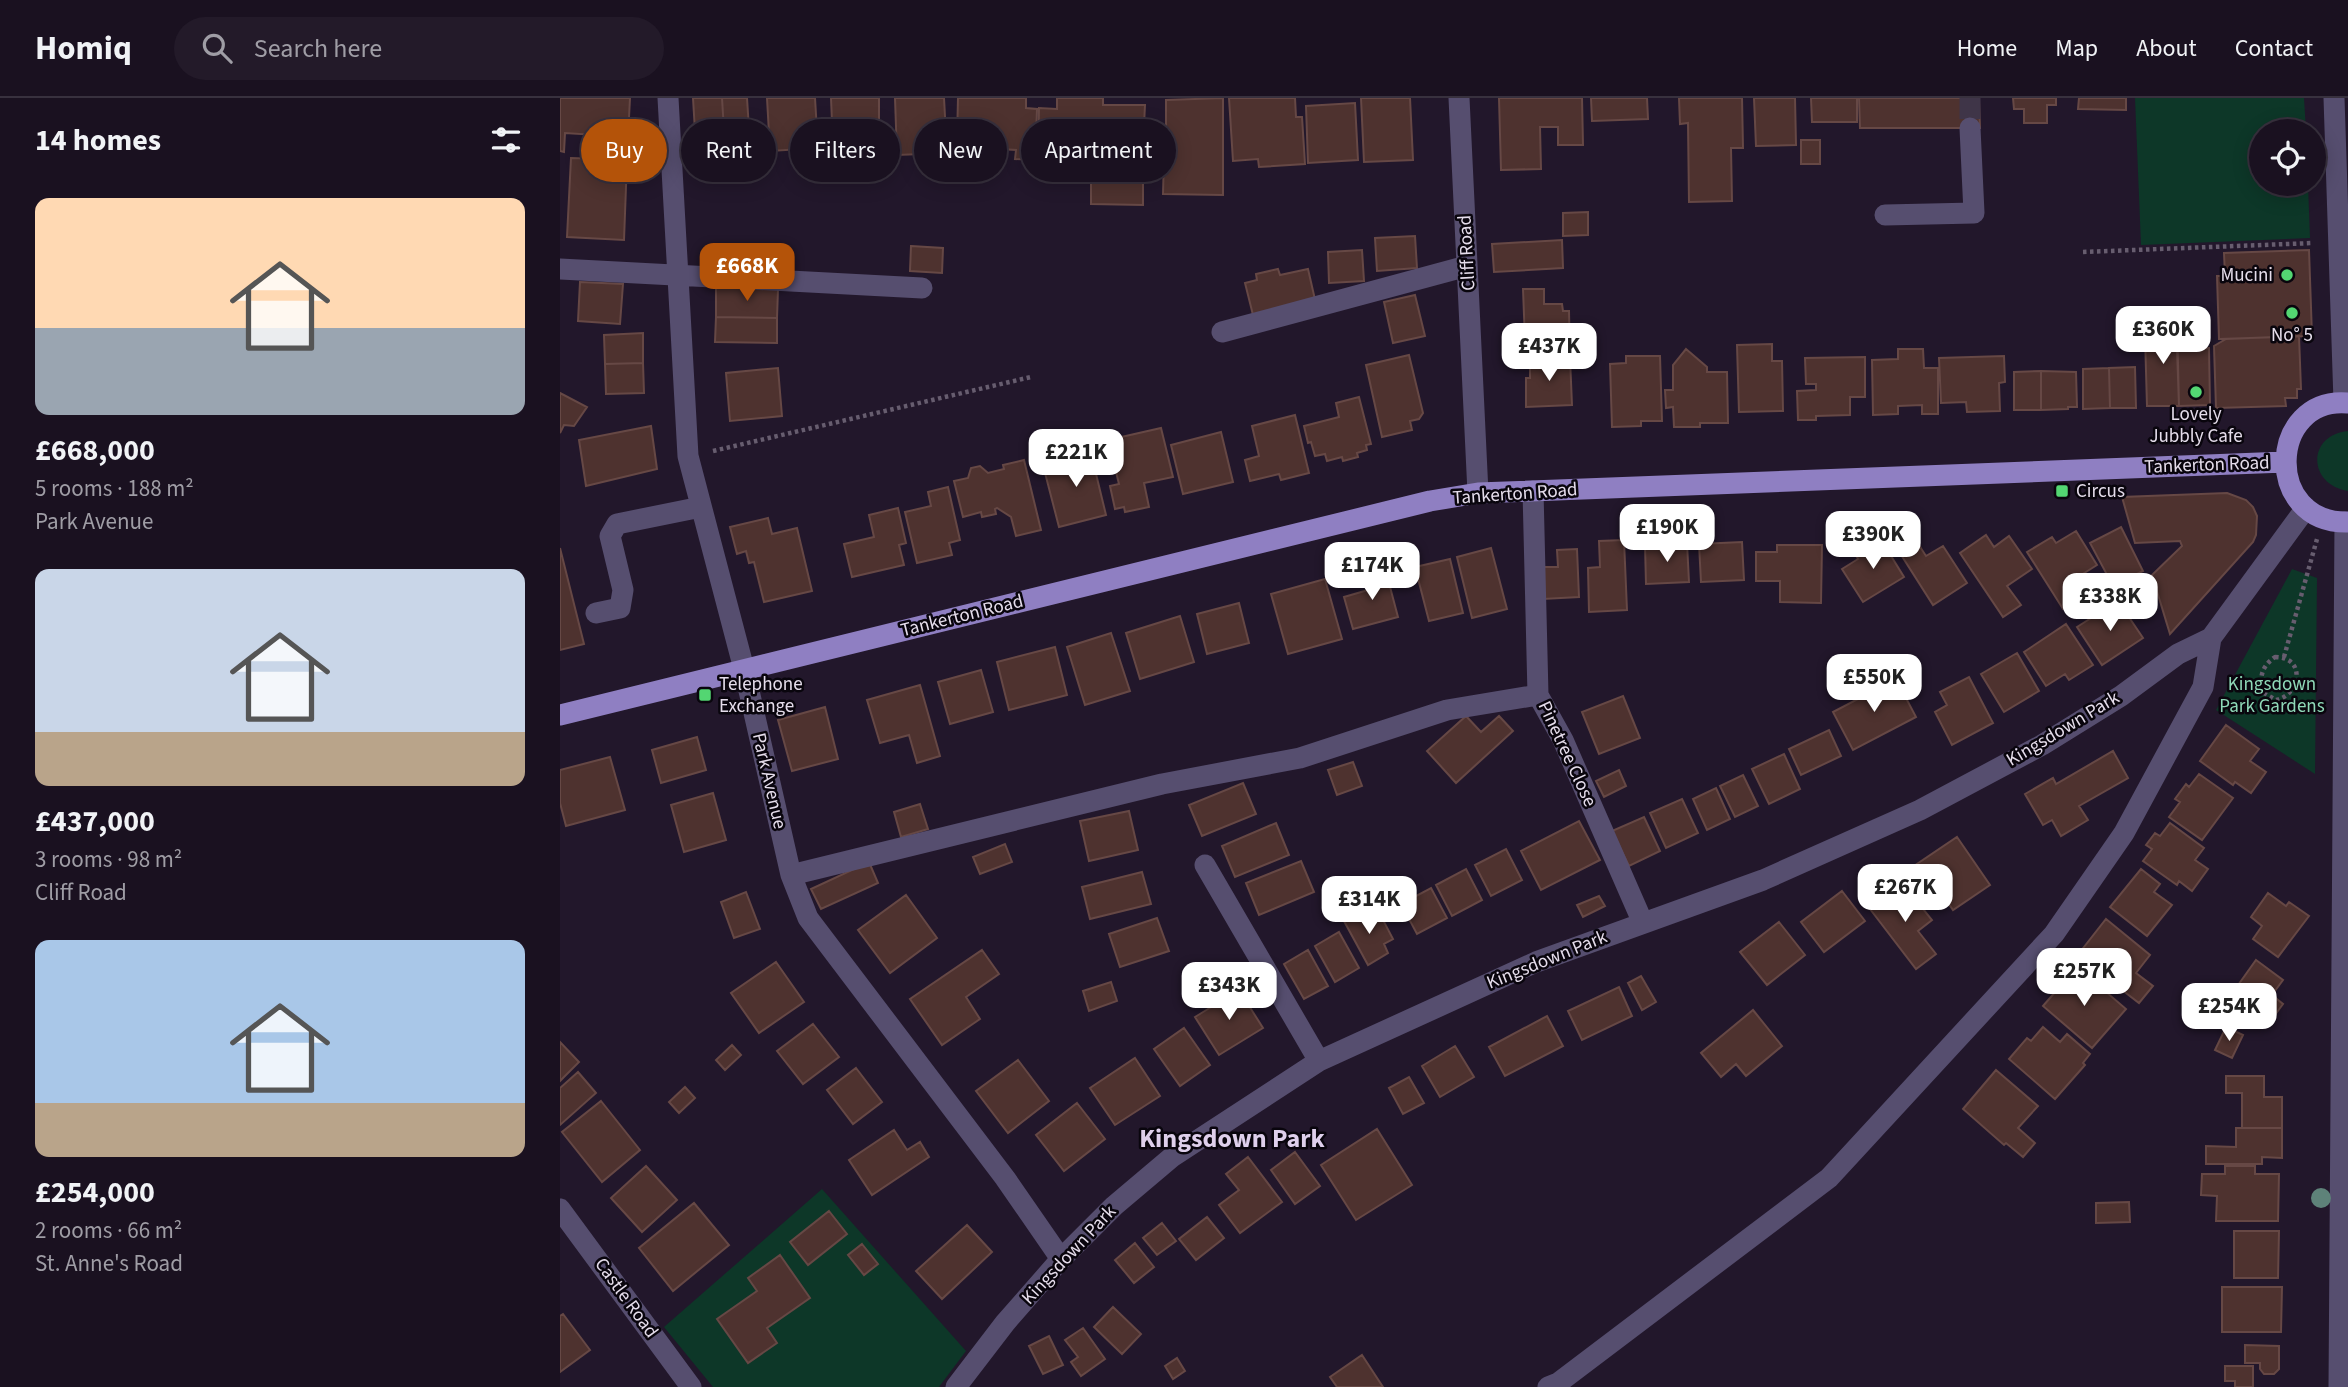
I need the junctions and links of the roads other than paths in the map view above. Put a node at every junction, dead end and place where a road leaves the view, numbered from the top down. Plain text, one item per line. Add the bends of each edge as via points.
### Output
1 (668, 98) edge
2 (1460, 98) edge
3 (2333, 98) edge
4 (1970, 128) tunnel mouth
5 (1885, 215) dead end
6 (2343, 242) edge
7 (1467, 266) junction
8 (560, 269) edge
9 (677, 277) junction
10 (922, 288) dead end
11 (1222, 332) dead end
12 (2346, 403) edge
13 (2285, 462) junction
14 (1533, 491) junction
15 (1478, 493) junction
16 (701, 507) junction
17 (2315, 513) junction
18 (2346, 522) edge
19 (596, 613) dead end
20 (2211, 638) junction
21 (744, 669) junction
22 (1538, 695) junction
23 (560, 715) edge
24 (1205, 865) dead end
25 (791, 875) junction
26 (1643, 923) junction
27 (1319, 1061) junction
28 (560, 1209) edge
29 (1061, 1259) junction
30 (691, 1387) edge
31 (956, 1387) edge
32 (1548, 1387) edge
33 (2339, 1387) edge

1 - 9 street, Park Avenue
2 - 7 street, Cliff Road
3 - 6 street
4 - 5 street via 1974,213
6 - 12 street
7 - 11 street
7 - 15 street, Cliff Road
8 - 9 street
9 - 10 street
9 - 16 street, Park Avenue via 688,456
12 - 13 main road, Tankerton Road via 2319,408 2298,425
13 - 14 main road, Tankerton Road
13 - 17 main road, Tankerton Road via 2290,487
14 - 15 main road, Tankerton Road
14 - 22 street, Pinetree Close
15 - 21 main road, Tankerton Road
16 - 19 street via 617,524 610,536 623,590 620,608
16 - 21 street, Park Avenue
17 - 18 main road
17 - 20 street, Kingsdown Park
18 - 33 street
20 - 26 street, Kingsdown Park via 2178,653 2042,745 1920,810 1763,880
20 - 32 street, Kingsdown Park via 2203,687 2124,833 2054,934 1829,1178
21 - 23 main road, Tankerton Road
21 - 25 street, Park Avenue
22 - 25 street via 1447,710 1300,758 1162,784
22 - 26 street, Pinetree Close via 1563,740
24 - 27 street
25 - 29 street, Park Avenue via 808,918
26 - 27 street, Kingsdown Park via 1536,962
27 - 29 street, Kingsdown Park via 1172,1157
28 - 30 street, Castle Road
29 - 31 street, Kingsdown Park

